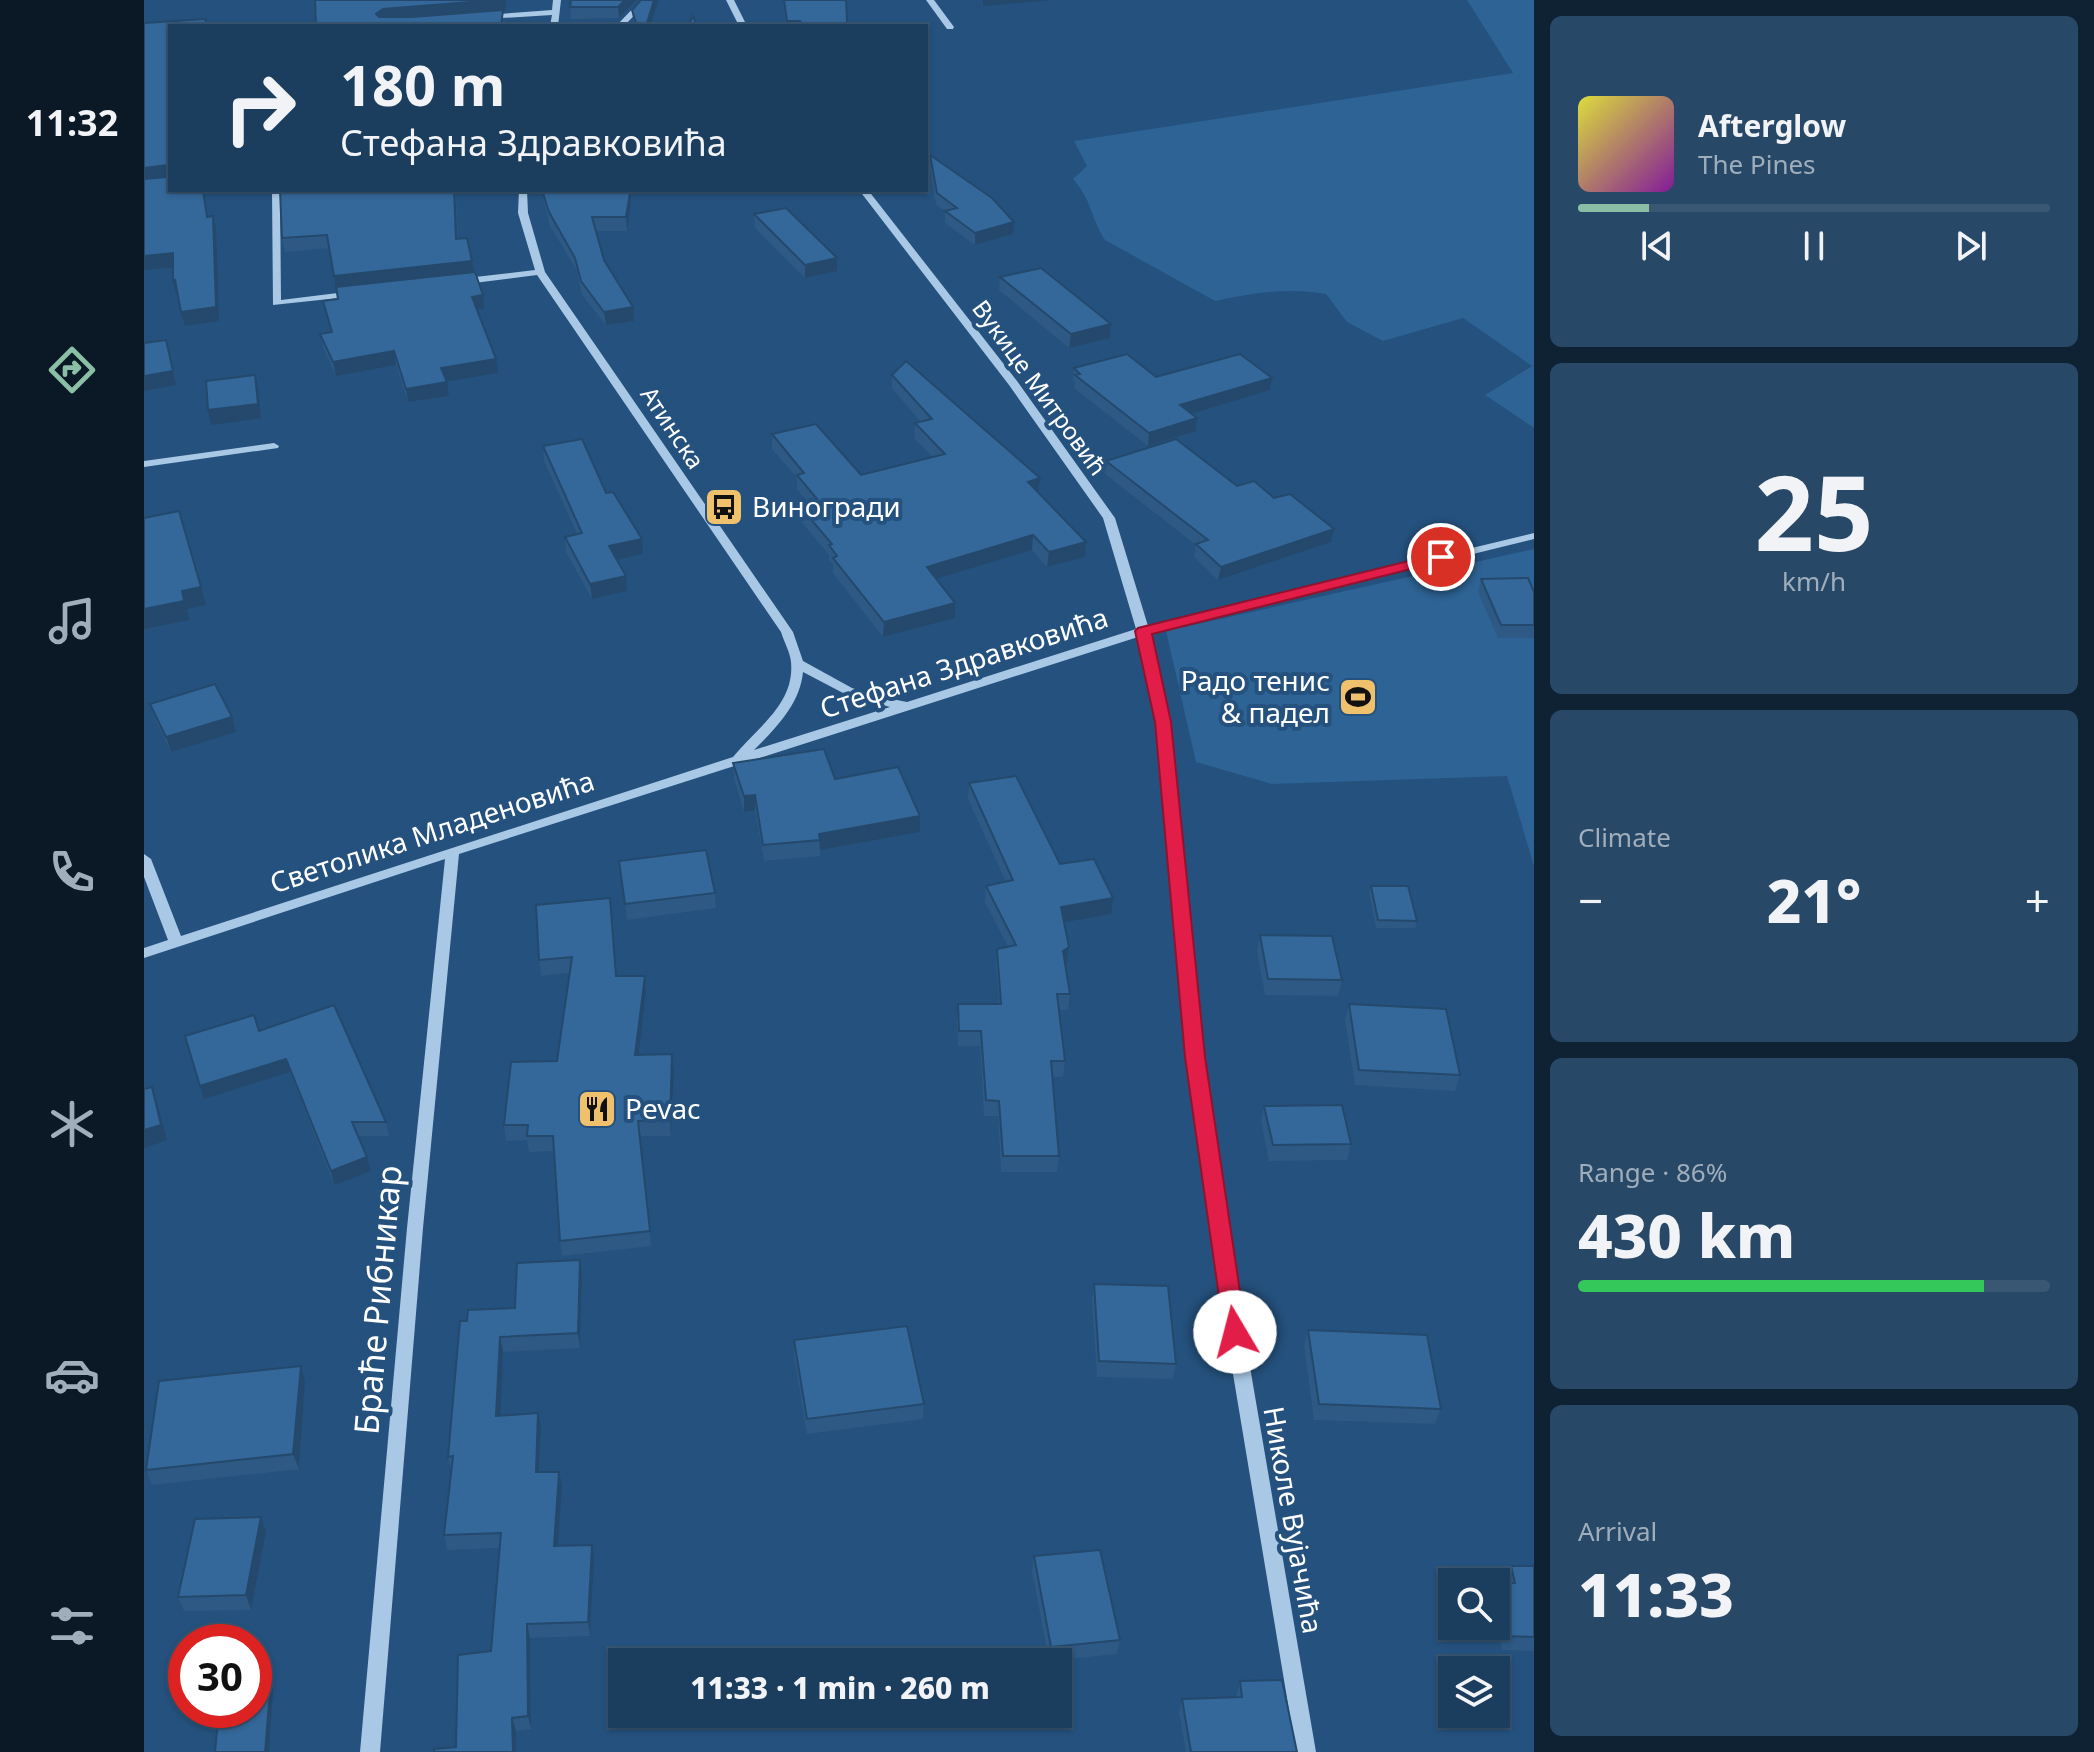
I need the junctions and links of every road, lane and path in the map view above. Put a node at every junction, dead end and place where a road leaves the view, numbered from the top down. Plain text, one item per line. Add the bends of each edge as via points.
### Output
1 (557, 0) edge
2 (645, 0) edge
3 (730, 0) edge
4 (930, 0) edge
5 (555, 12) junction
6 (471, 18) edge
7 (554, 24) edge
8 (622, 24) edge
9 (742, 24) edge
10 (950, 27) dead end
11 (276, 192) edge
12 (523, 192) edge
13 (865, 192) edge
14 (540, 272) junction
15 (447, 283) edge
16 (369, 292) edge
17 (274, 446) dead end
18 (144, 464) edge
19 (1534, 536) edge
20 (1143, 631) junction
21 (797, 663) junction
22 (912, 705) junction
23 (736, 760) junction
24 (452, 854) junction
25 (144, 859) edge
26 (176, 942) junction
27 (144, 953) edge
28 (370, 1752) edge
29 (1306, 1752) edge

1 - 5 street
2 - 8 street
3 - 9 street
4 - 10 street
5 - 6 street
5 - 7 street
11 - 16 street via 276,303
12 - 14 street, Атинска via 523,213
13 - 20 street, Вукице Митровић via 1013,383 1109,518
14 - 15 street
14 - 21 street, Атинска via 787,632
17 - 18 street
19 - 20 street, Стефана Здравковића
20 - 22 street, Стефана Здравковића
20 - 29 street, Николе Вујачића via 1163,722 1195,1057
21 - 22 street via 863,698
21 - 23 street via 791,696 780,715
22 - 23 street, Стефана Здравковића
23 - 24 street, Светолика Младеновића
24 - 26 street, Светолика Младеновића
24 - 28 street, Браће Рибникар
25 - 26 street
26 - 27 street, Светолика Младеновића

